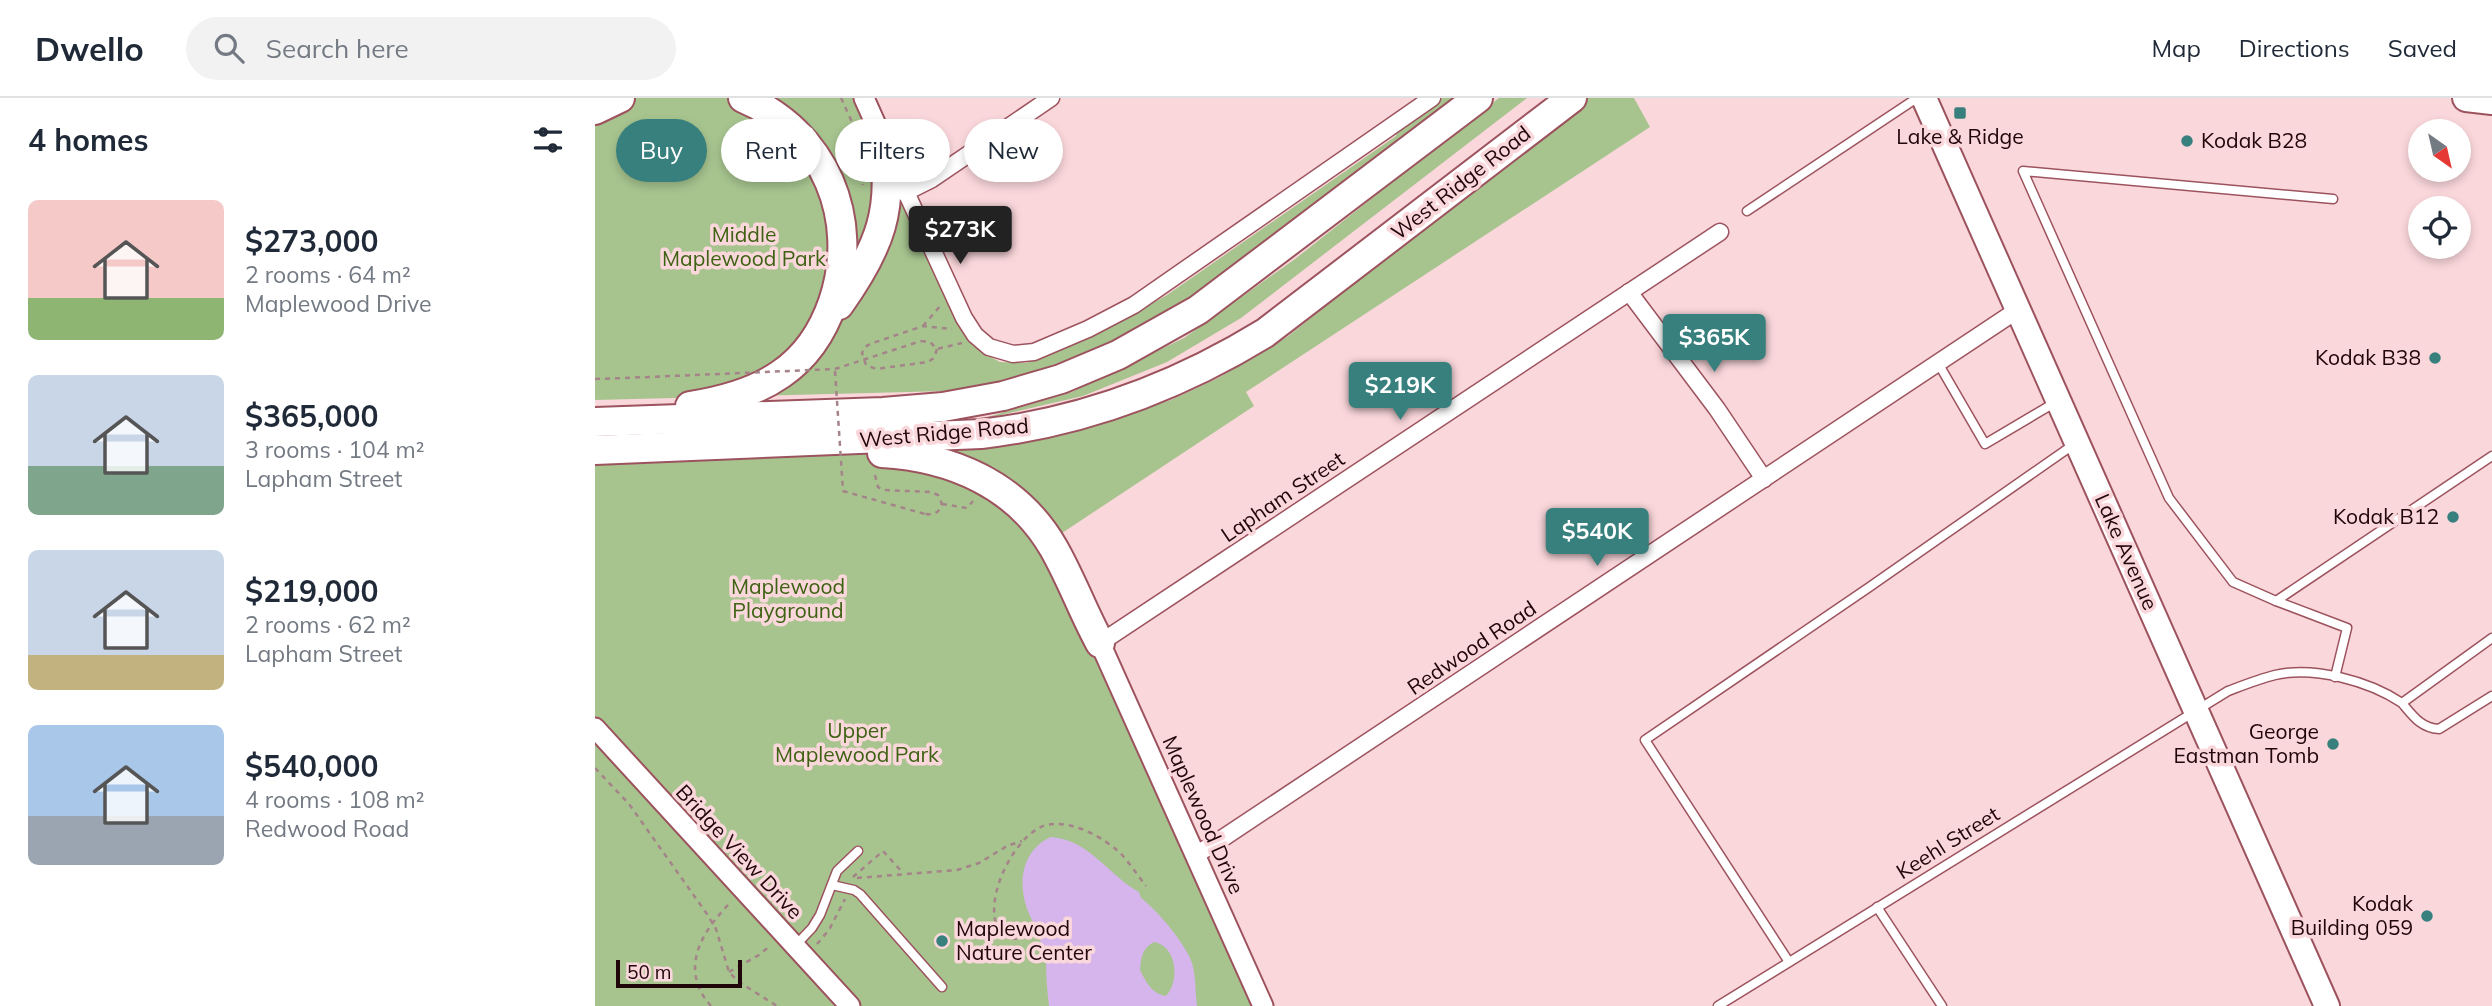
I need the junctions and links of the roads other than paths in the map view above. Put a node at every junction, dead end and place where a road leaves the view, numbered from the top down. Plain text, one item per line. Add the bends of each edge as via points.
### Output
1 (620, 98) edge
2 (743, 98) edge
3 (864, 98) edge
4 (1051, 98) edge
5 (1432, 98) edge
6 (1478, 98) edge
7 (1545, 98) edge
8 (1572, 98) edge
9 (1917, 98) edge
10 (1924, 98) edge
11 (2466, 98) edge
12 (2492, 101) edge
13 (595, 110) edge
14 (873, 119) edge
15 (885, 182) edge
16 (902, 182) edge
17 (907, 192) junction
18 (2333, 199) dead end
19 (1433, 204) junction
20 (1747, 211) dead end
21 (1720, 232) dead end
22 (1629, 292) junction
23 (2017, 311) junction
24 (814, 342) junction
25 (1938, 363) junction
26 (2058, 400) junction
27 (595, 421) edge
28 (2077, 441) junction
29 (705, 446) junction
30 (595, 450) edge
31 (2492, 456) edge
32 (1764, 479) junction
33 (2276, 601) junction
34 (2492, 638) edge
35 (1100, 643) junction
36 (2336, 677) junction
37 (2492, 696) edge
38 (2402, 703) junction
39 (2196, 709) junction
40 (595, 728) edge
41 (858, 850) dead end
42 (1195, 855) junction
43 (832, 885) junction
44 (1877, 907) junction
45 (795, 946) junction
46 (1789, 962) junction
47 (943, 986) dead end
48 (850, 1006) edge
49 (1263, 1006) edge
50 (1718, 1006) edge
51 (1942, 1006) edge
52 (2327, 1006) edge

1 - 13 highway
2 - 24 highway via 772,113 797,134 823,169 837,203 843,236 840,276
3 - 14 street
4 - 17 street
5 - 17 street via 1134,305 1027,353 1006,353 984,344 967,324
6 - 27 highway, West Ridge Road via 1198,310 1118,355 1061,379 943,407
7 - 19 highway
8 - 19 highway, West Ridge Road
9 - 20 lane
10 - 23 main road, Lake Avenue
11 - 12 highway
15 - 24 highway via 876,245
16 - 17 street
18 - 33 lane via 2023,171 2169,498 2233,582
19 - 29 highway, West Ridge Road via 1265,333 1212,364 1130,400 1041,425 981,434
21 - 22 street, Lapham Street
22 - 32 street
22 - 35 street, Lapham Street
23 - 25 street, Redwood Road
23 - 26 main road, Lake Avenue
24 - 27 highway via 782,373 743,394
25 - 26 lane via 1986,444
25 - 32 street, Redwood Road
26 - 28 main road, Lake Avenue
28 - 39 main road, Lake Avenue
28 - 46 lane via 1645,740
29 - 30 highway, West Ridge Road
29 - 35 highway via 914,456 983,479 1019,503 1047,537
31 - 33 lane
32 - 42 street, Redwood Road
33 - 36 lane via 2347,628
34 - 38 lane
35 - 42 street, Maplewood Drive
36 - 38 lane, Keehl Street via 2361,683
36 - 39 lane, Keehl Street via 2277,674 2228,691
37 - 38 lane, Keehl Street via 2439,729 2419,722
39 - 44 lane, Keehl Street
39 - 52 main road, Lake Avenue
40 - 45 street, Bridge View Drive
41 - 43 lane via 837,871
42 - 49 street, Maplewood Drive
43 - 45 lane via 817,921
43 - 47 lane via 860,894
44 - 46 lane, Keehl Street
44 - 51 lane
45 - 48 street, Bridge View Drive
46 - 50 lane, Keehl Street

